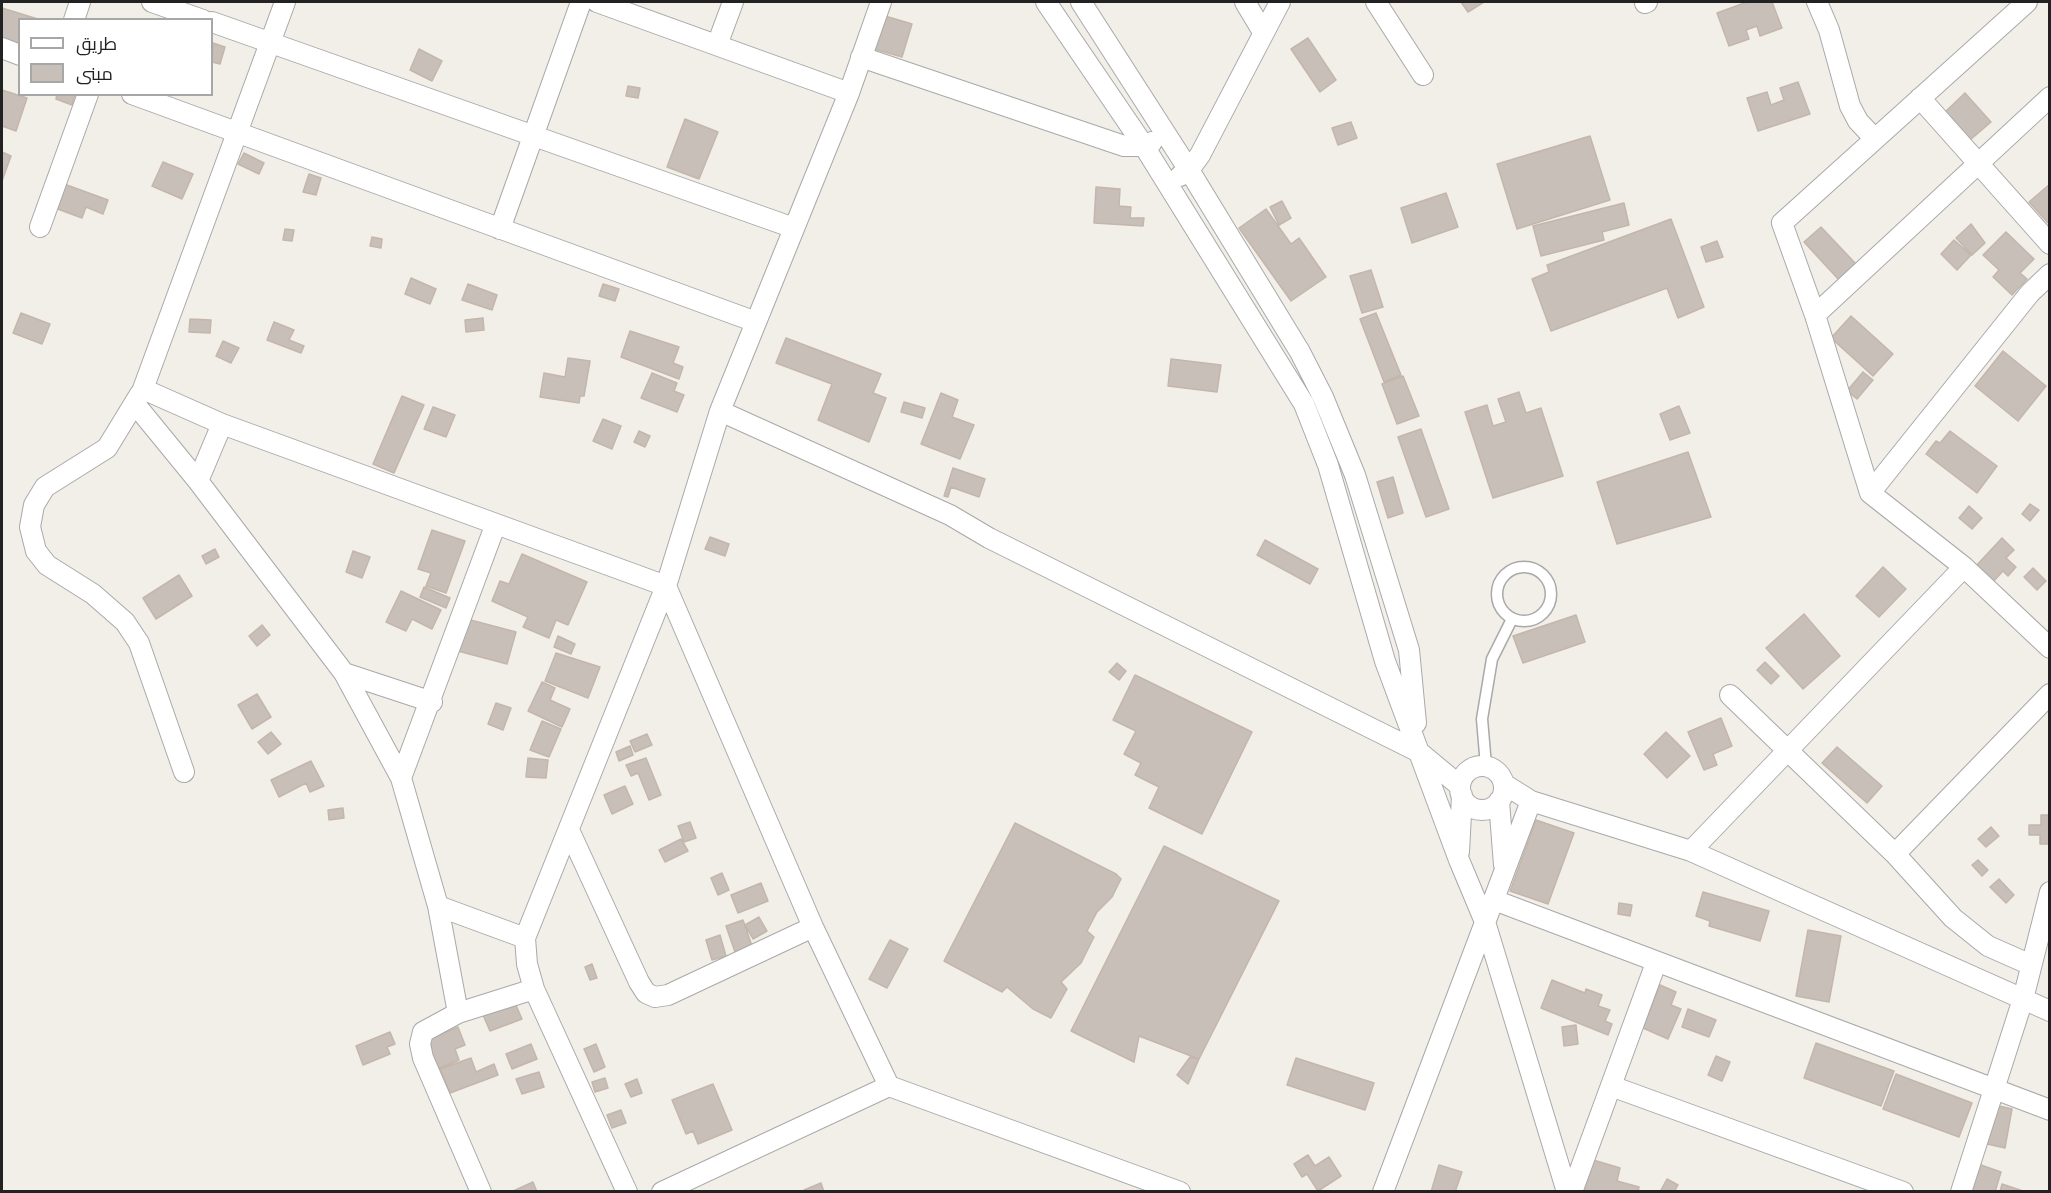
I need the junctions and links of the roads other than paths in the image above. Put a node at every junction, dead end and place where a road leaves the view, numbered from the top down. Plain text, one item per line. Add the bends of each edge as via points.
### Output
1 (80, 2) edge
2 (152, 2) edge
3 (285, 2) edge
4 (581, 2) edge
5 (597, 2) edge
6 (733, 2) edge
7 (881, 2) edge
8 (1046, 2) edge
9 (1081, 2) edge
10 (1245, 2) edge
11 (1280, 2) edge
12 (1376, 2) edge
13 (1817, 2) edge
14 (2027, 2) edge
15 (75, 18) edge
16 (197, 18) edge
17 (213, 22) edge
18 (1263, 32) junction
19 (270, 43) junction
20 (717, 45) junction
21 (2, 48) edge
22 (18, 54) edge
23 (861, 57) junction
24 (1423, 75) dead end
25 (849, 93) junction
26 (87, 96) edge
27 (138, 96) edge
28 (2049, 97) edge
29 (1920, 98) junction
30 (237, 132) junction
31 (1168, 134) junction
32 (534, 136) junction
33 (1874, 138) junction
34 (1144, 146) junction
35 (1978, 161) junction
36 (1189, 170) junction
37 (1168, 184) junction
38 (40, 227) dead end
39 (794, 228) junction
40 (500, 229) junction
41 (2049, 244) edge
42 (2049, 274) edge
43 (1815, 315) junction
44 (756, 322) junction
45 (139, 397) junction
46 (720, 411) junction
47 (222, 424) junction
48 (198, 481) junction
49 (1870, 493) junction
50 (495, 526) junction
51 (1964, 567) junction
52 (666, 586) junction
53 (1512, 619) junction
54 (2049, 648) edge
55 (344, 673) junction
56 (2049, 694) edge
57 (1730, 695) dead end
58 (432, 702) junction
59 (1787, 751) junction
60 (1419, 753) junction
61 (1486, 766) junction
62 (184, 772) dead end
63 (401, 778) junction
64 (1461, 791) junction
65 (1501, 793) junction
66 (1531, 801) junction
67 (569, 830) junction
68 (1691, 851) junction
69 (1895, 854) junction
70 (1459, 861) junction
71 (1504, 870) junction
72 (2049, 892) edge
73 (1494, 900) junction
74 (438, 906) junction
75 (1485, 922) junction
76 (813, 927) junction
77 (525, 938) junction
78 (1656, 963) junction
79 (2031, 965) junction
80 (534, 989) junction
81 (2023, 999) junction
82 (2049, 1011) edge
83 (458, 1013) junction
84 (889, 1086) junction
85 (1611, 1086) junction
86 (1994, 1089) junction
87 (2049, 1110) edge
88 (481, 1191) edge
89 (627, 1191) edge
90 (662, 1191) edge
91 (1180, 1191) edge
92 (1383, 1191) edge
93 (1568, 1191) edge
94 (1572, 1191) edge
95 (1903, 1191) edge
96 (1961, 1191) edge

1 - 15 street
2 - 16 street
3 - 19 street
4 - 32 street
5 - 20 street
6 - 20 street
7 - 23 street
8 - 34 street
9 - 31 street
10 - 18 street
11 - 18 street
12 - 24 street
13 - 33 street via 1850,106
14 - 29 street
17 - 19 street
18 - 36 street via 1206,145
19 - 30 street
19 - 32 street
20 - 25 street
21 - 22 street
23 - 25 street
23 - 34 street via 1124,146
25 - 39 street
26 - 38 street
27 - 30 street
28 - 35 street
29 - 33 street
29 - 35 street
30 - 40 street
30 - 45 street
31 - 34 street
31 - 36 street
32 - 39 street
32 - 40 street
33 - 43 street via 1782,223
34 - 37 street
35 - 41 street
35 - 43 street
36 - 37 street
36 - 60 street via 1304,361 1355,475 1409,651
37 - 60 street via 1304,404 1328,465 1385,661
39 - 44 street
40 - 44 street
42 - 49 street
43 - 49 street
44 - 46 street
45 - 47 street
45 - 48 street
45 - 62 street via 107,447 45,487 34,505 30,527 36,551 47,565 101,601 125,622 139,643
46 - 52 street
46 - 60 street via 950,515
47 - 48 street
47 - 50 street
48 - 55 street
49 - 51 street
50 - 52 street
50 - 58 street
51 - 54 street
51 - 59 street
52 - 67 street
52 - 76 street
53 - 53 lane via 1527,621 1540,616 1549,605 1551,591 1546,578 1535,569 1521,567 1508,572 1498,583 1496,597
53 - 61 lane via 1492,659 1482,719
55 - 58 street
55 - 63 street
56 - 69 street
57 - 59 street
58 - 63 street
59 - 68 street
59 - 69 street
60 - 64 street
60 - 70 street
61 - 64 street via 1469,770
61 - 65 street via 1494,769
63 - 74 street
64 - 65 street via 1474,808 1492,807
64 - 70 street
65 - 66 street
65 - 71 street
66 - 68 street
66 - 71 street
67 - 76 street via 639,982 646,993 655,997 668,995
67 - 77 street
68 - 81 street
69 - 79 street via 1953,918 1988,946
70 - 75 street
71 - 73 street
72 - 79 street
73 - 75 street
73 - 78 street
74 - 77 street
74 - 83 street
75 - 92 street
75 - 93 street
76 - 84 street
77 - 80 street via 526,964
78 - 85 street
78 - 86 street
79 - 81 street
80 - 83 street
80 - 89 street
81 - 82 street
81 - 86 street
83 - 88 street via 423,1032 420,1044
84 - 90 street
84 - 91 street
85 - 94 street
85 - 95 street
86 - 87 street
86 - 96 street

